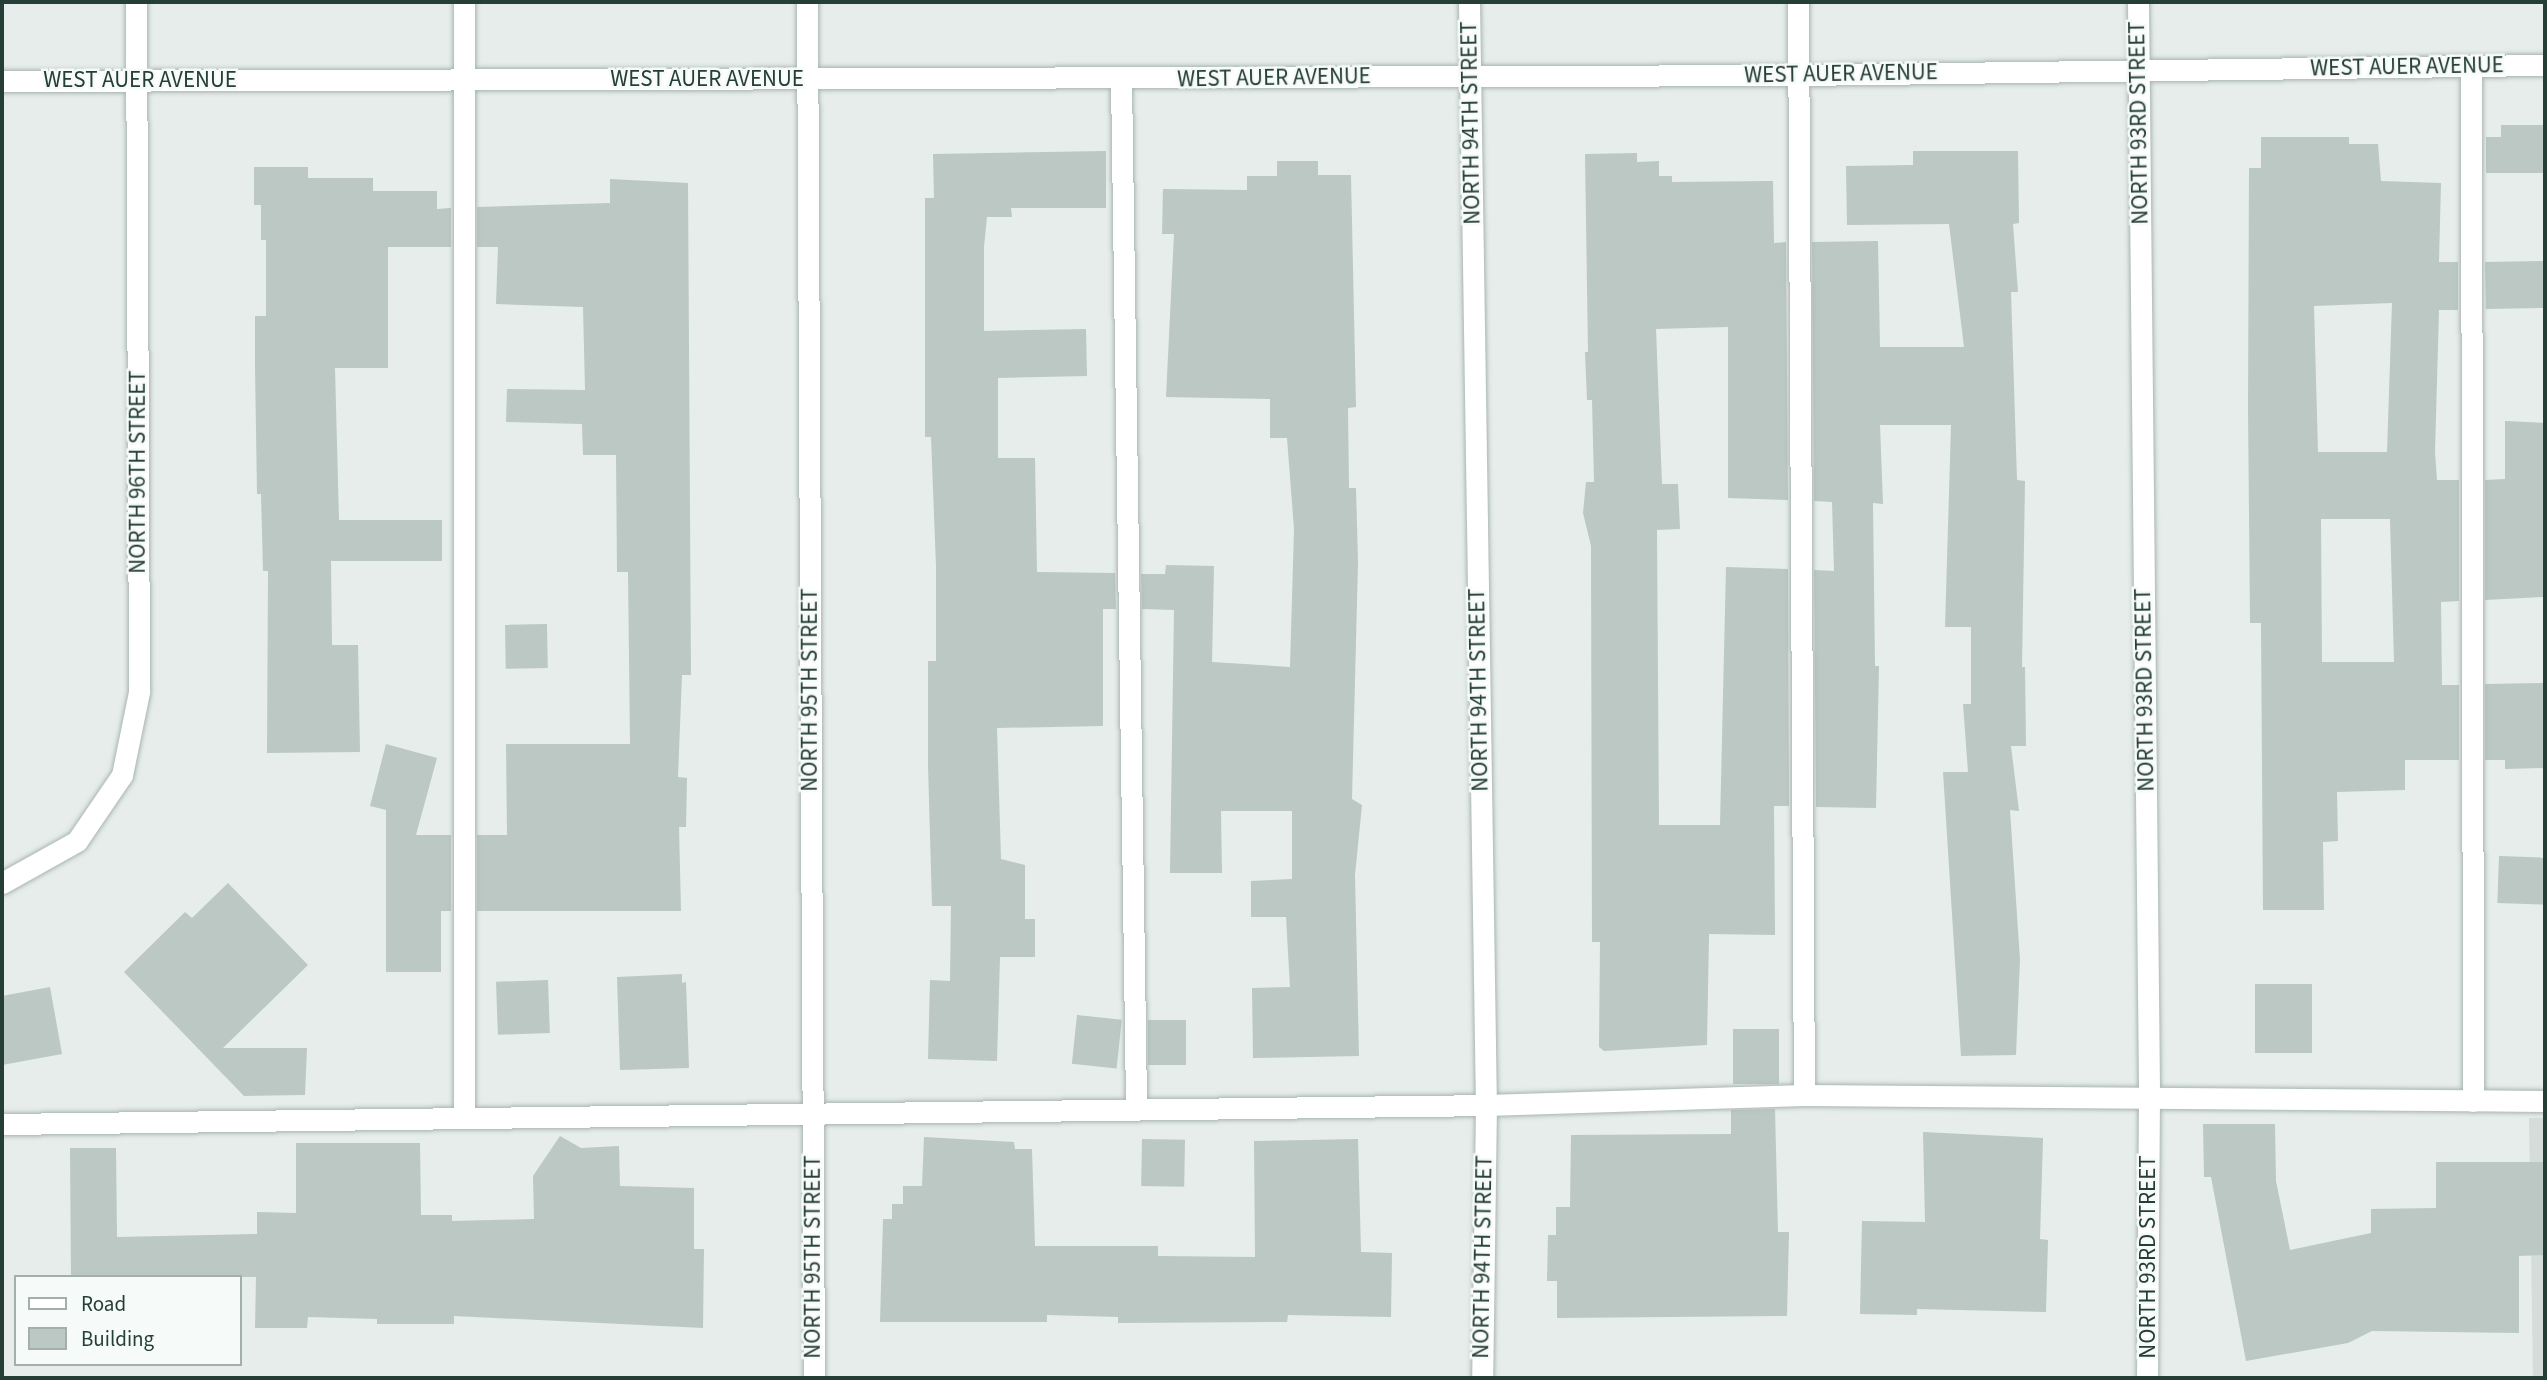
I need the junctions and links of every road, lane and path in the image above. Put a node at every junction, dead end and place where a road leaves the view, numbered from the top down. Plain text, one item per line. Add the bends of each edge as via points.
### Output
1 (136, 2) edge
2 (464, 2) edge
3 (807, 2) edge
4 (1469, 2) edge
5 (1798, 2) edge
6 (2138, 2) edge
7 (2545, 65) edge
8 (2471, 66) junction
9 (2139, 70) junction
10 (1470, 75) junction
11 (1799, 75) junction
12 (136, 79) junction
13 (464, 79) junction
14 (808, 79) junction
15 (1121, 79) junction
16 (2, 81) edge
17 (2, 883) edge
18 (1804, 1095) junction
19 (2149, 1095) junction
20 (2473, 1101) junction
21 (2545, 1101) edge
22 (1486, 1105) junction
23 (1136, 1107) junction
24 (812, 1111) junction
25 (464, 1115) junction
26 (2, 1124) edge
27 (814, 1378) edge
28 (1482, 1378) edge
29 (2147, 1378) edge

1 - 12 street, NORTH 96TH STREET
2 - 13 street
3 - 14 street, NORTH 95TH STREET
4 - 10 street, NORTH 94TH STREET
5 - 11 street
6 - 9 street, NORTH 93RD STREET
7 - 8 street, WEST AUER AVENUE
8 - 9 street, WEST AUER AVENUE
8 - 20 street
9 - 11 street, WEST AUER AVENUE
9 - 19 street, NORTH 93RD STREET
10 - 11 street, WEST AUER AVENUE
10 - 15 street, WEST AUER AVENUE
10 - 22 street, NORTH 94TH STREET
11 - 18 street
12 - 13 street, WEST AUER AVENUE
12 - 16 street, WEST AUER AVENUE
12 - 17 street, NORTH 96TH STREET via 139,692 122,775 77,841
13 - 14 street, WEST AUER AVENUE
13 - 25 street
14 - 15 street, WEST AUER AVENUE
14 - 24 street, NORTH 95TH STREET
15 - 23 street
18 - 19 street
18 - 22 street
19 - 20 street
19 - 29 street, NORTH 93RD STREET
20 - 21 street
22 - 23 street
22 - 28 street, NORTH 94TH STREET
23 - 24 street
24 - 25 street
24 - 27 street, NORTH 95TH STREET
25 - 26 street

